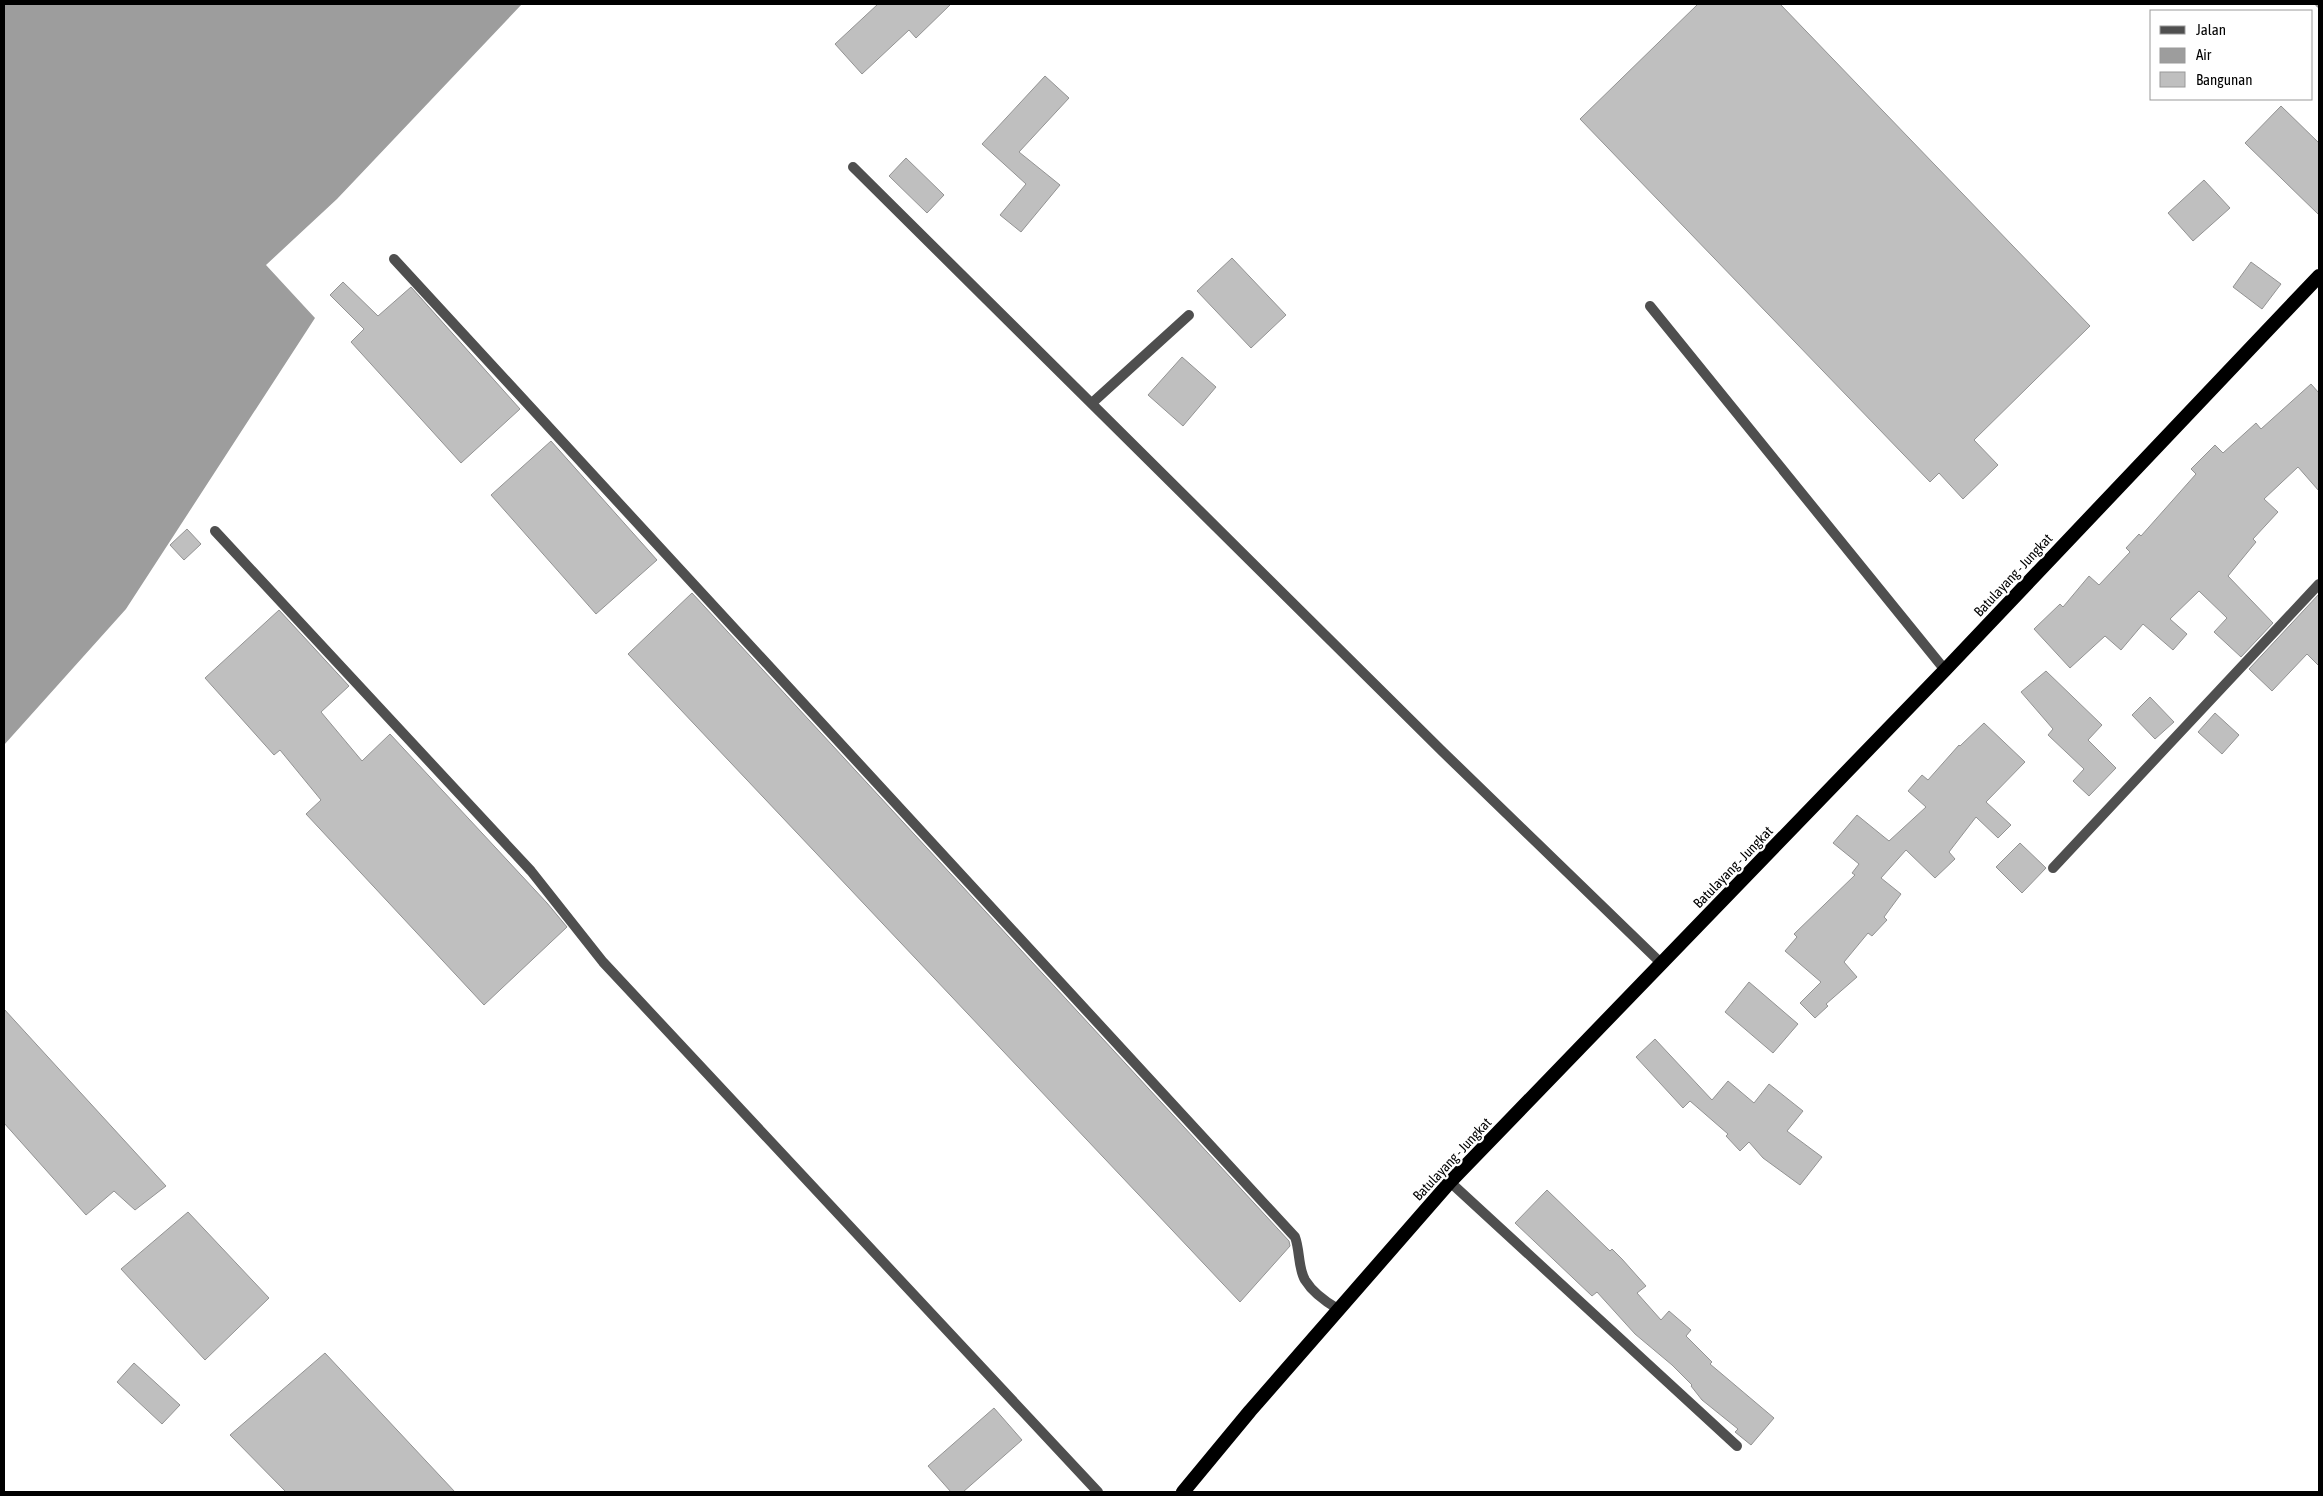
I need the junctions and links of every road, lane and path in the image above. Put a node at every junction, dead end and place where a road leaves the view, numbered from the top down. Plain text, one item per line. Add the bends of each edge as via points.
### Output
1 (853, 166) dead end
2 (394, 259) dead end
3 (2319, 276) edge
4 (1650, 306) dead end
5 (1189, 315) dead end
6 (1092, 403) junction
7 (215, 531) dead end
8 (2319, 584) edge
9 (1945, 670) junction
10 (2053, 868) dead end
11 (1662, 964) junction
12 (1450, 1182) junction
13 (1338, 1309) junction
14 (1737, 1446) dead end
15 (1098, 1492) edge
16 (1183, 1492) edge

1 - 6 street
2 - 13 street via 1295,1237 1304,1279 1325,1301
3 - 9 highway, Batulayang - Jungkat
4 - 9 street
5 - 6 street
6 - 11 street via 1443,752
7 - 15 street via 531,871 603,962
8 - 10 street
9 - 11 highway, Batulayang - Jungkat
11 - 12 highway, Batulayang - Jungkat
12 - 13 highway, Batulayang - Jungkat
12 - 14 street
13 - 16 highway, Batulayang - Jungkat

